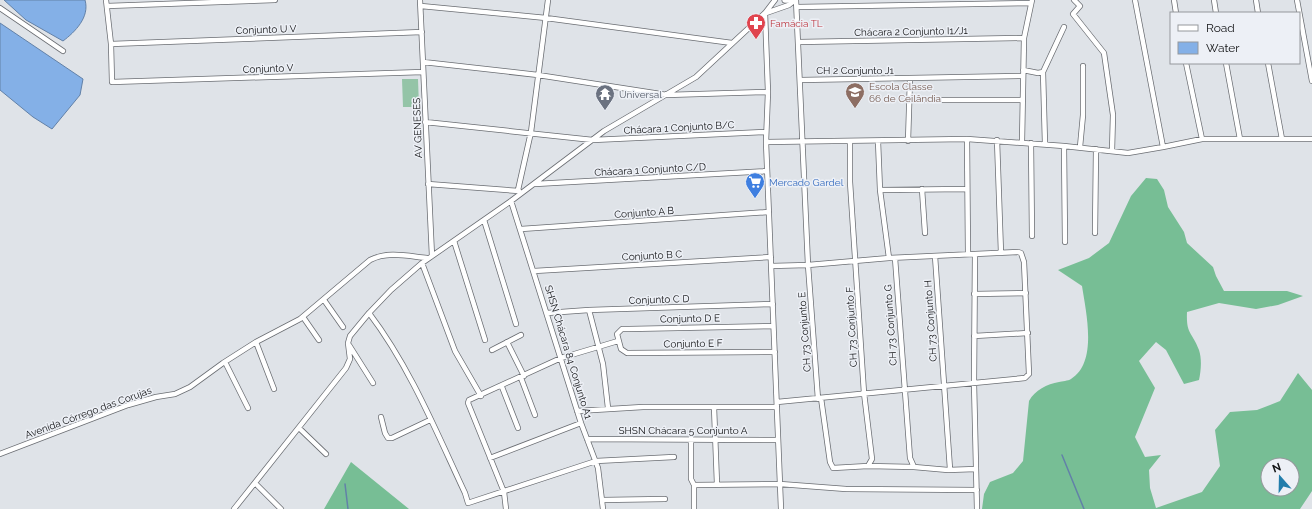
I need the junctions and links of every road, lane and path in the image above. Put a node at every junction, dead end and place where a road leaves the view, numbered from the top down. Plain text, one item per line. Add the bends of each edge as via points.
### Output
1 (106, 0) edge
2 (275, 0) edge
3 (420, 0) edge
4 (548, 0) edge
5 (775, 0) edge
6 (785, 0) edge
7 (795, 0) edge
8 (1074, 0) edge
9 (1135, 0) edge
10 (1174, 0) edge
11 (1214, 0) edge
12 (1256, 0) edge
13 (1297, 0) edge
14 (1031, 2) edge
15 (107, 6) junction
16 (421, 6) junction
17 (797, 7) junction
18 (0, 8) edge
19 (1176, 12) edge
20 (1216, 12) edge
21 (1258, 12) edge
22 (1299, 12) edge
23 (765, 13) junction
24 (1300, 16) edge
25 (546, 18) junction
26 (1064, 27) dead end
27 (422, 32) junction
28 (1024, 38) junction
29 (799, 42) junction
30 (732, 43) junction
31 (111, 44) junction
32 (63, 51) dead end
33 (423, 62) junction
34 (1186, 64) edge
35 (1226, 64) edge
36 (1268, 64) edge
37 (1083, 66) dead end
38 (1023, 70) junction
39 (423, 72) junction
40 (1044, 72) junction
41 (538, 75) junction
42 (1022, 76) junction
43 (910, 79) junction
44 (800, 80) junction
45 (1312, 81) edge
46 (768, 92) junction
47 (667, 95) junction
48 (909, 100) junction
49 (1022, 100) junction
50 (425, 122) junction
51 (531, 132) junction
52 (766, 132) junction
53 (967, 139) junction
54 (1202, 139) junction
55 (1240, 139) junction
56 (1312, 139) edge
57 (593, 140) junction
58 (802, 140) junction
59 (908, 140) junction
60 (997, 140) junction
61 (1282, 140) junction
62 (850, 141) junction
63 (878, 141) junction
64 (766, 142) junction
65 (1022, 142) junction
66 (1031, 143) junction
67 (1045, 144) junction
68 (1064, 146) junction
69 (1080, 147) junction
70 (1163, 147) junction
71 (1096, 149) junction
72 (1112, 151) junction
73 (767, 171) junction
74 (428, 184) junction
75 (534, 184) junction
76 (922, 189) junction
77 (966, 189) junction
78 (880, 190) junction
79 (520, 191) junction
80 (511, 201) junction
81 (769, 212) junction
82 (484, 220) junction
83 (521, 229) junction
84 (925, 233) dead end
85 (1094, 233) dead end
86 (1032, 236) dead end
87 (454, 241) junction
88 (1065, 242) dead end
89 (1001, 253) junction
90 (968, 254) junction
91 (974, 254) junction
92 (935, 256) junction
93 (429, 257) junction
94 (770, 257) junction
95 (889, 258) junction
96 (895, 258) junction
97 (856, 260) junction
98 (422, 262) junction
99 (808, 265) junction
100 (771, 266) junction
101 (534, 271) junction
102 (1026, 293) junction
103 (974, 294) junction
104 (324, 300) junction
105 (772, 304) junction
106 (588, 310) junction
107 (369, 313) junction
108 (547, 313) junction
109 (303, 317) junction
110 (516, 324) dead end
111 (774, 326) junction
112 (343, 327) dead end
113 (1028, 333) junction
114 (521, 335) dead end
115 (974, 336) junction
116 (319, 340) dead end
117 (485, 340) dead end
118 (618, 341) junction
119 (256, 342) junction
120 (507, 342) junction
121 (348, 343) junction
122 (598, 347) junction
123 (492, 350) dead end
124 (775, 352) junction
125 (561, 358) junction
126 (225, 362) junction
127 (523, 377) junction
128 (373, 383) dead end
129 (974, 383) junction
130 (944, 386) junction
131 (502, 387) junction
132 (274, 390) dead end
133 (904, 390) junction
134 (864, 393) junction
135 (481, 396) junction
136 (820, 399) junction
137 (777, 404) junction
138 (714, 407) junction
139 (248, 408) dead end
140 (608, 408) junction
141 (577, 411) junction
142 (535, 415) dead end
143 (381, 417) dead end
144 (430, 420) junction
145 (581, 423) junction
146 (299, 428) junction
147 (518, 428) dead end
148 (587, 439) junction
149 (691, 439) junction
150 (716, 439) junction
151 (778, 440) junction
152 (0, 454) edge
153 (326, 454) dead end
154 (674, 457) dead end
155 (490, 458) junction
156 (596, 461) junction
157 (868, 466) junction
158 (914, 467) junction
159 (950, 469) junction
160 (976, 469) junction
161 (255, 483) junction
162 (694, 484) junction
163 (717, 484) junction
164 (780, 484) junction
165 (977, 490) junction
166 (504, 492) junction
167 (665, 499) dead end
168 (602, 500) junction
169 (234, 509) edge
170 (281, 509) edge
171 (506, 509) edge
172 (603, 509) edge
173 (694, 509) edge
174 (781, 509) edge
175 (977, 509) edge

1 - 15 street
2 - 15 street
3 - 16 street, AV GENESES
4 - 25 street
5 - 23 street
6 - 7 street
7 - 17 street, CH 73 Conjunto E
7 - 23 street via 789,5
8 - 72 street via 1080,6 1073,14 1104,53 1113,115
9 - 70 street
10 - 19 street
11 - 20 street
12 - 21 street
13 - 22 street
14 - 17 street
14 - 28 street
15 - 31 street
16 - 25 street
16 - 27 street, AV GENESES
17 - 29 street, CH 73 Conjunto E
18 - 32 street
23 - 30 street
23 - 46 street
24 - 45 street
25 - 30 street
25 - 41 street
26 - 40 street
27 - 31 street, Conjunto U V
27 - 33 street, AV GENESES
28 - 29 street, Chácara 2 Conjunto I1/J1
28 - 38 street
29 - 44 street, CH 73 Conjunto E
30 - 47 street via 696,77
31 - 39 street, Conjunto V via 112,82
33 - 39 street, AV GENESES
33 - 41 street
34 - 54 street
35 - 55 street
36 - 61 street
37 - 69 street via 1083,126
38 - 40 street
38 - 42 street
39 - 50 street, AV GENESES
40 - 67 street
41 - 47 street
41 - 51 street
42 - 43 street, CH 2 Conjunto J1
42 - 49 street
43 - 44 street, CH 2 Conjunto J1
43 - 48 street
44 - 58 street, CH 73 Conjunto E
46 - 47 street
46 - 52 street
47 - 57 street via 617,122
48 - 49 street
48 - 59 street
49 - 65 street
50 - 51 street, Chácara 1 Conjunto B/C
50 - 74 street, AV GENESES
51 - 57 street, Chácara 1 Conjunto B/C
51 - 79 street
52 - 57 street, Chácara 1 Conjunto B/C
52 - 64 street
53 - 59 street
53 - 60 street
53 - 77 street
54 - 55 street
54 - 70 street
55 - 61 street
56 - 61 street
57 - 75 street
58 - 62 street
58 - 64 street
58 - 99 street, CH 73 Conjunto E
59 - 63 street
60 - 65 street
60 - 89 street
62 - 63 street
62 - 97 street, CH 73 Conjunto F via 850,182
63 - 78 street
64 - 73 street
65 - 66 street
66 - 67 street
66 - 86 street
67 - 68 street
68 - 69 street
68 - 88 street
69 - 71 street
70 - 72 street via 1128,153
71 - 72 street
71 - 85 street
73 - 75 street, Chácara 1 Conjunto C/D
73 - 81 street
74 - 79 street
74 - 93 street, AV GENESES
75 - 79 street
76 - 77 street
76 - 78 street
76 - 84 street
77 - 90 street
78 - 95 street
79 - 80 street
80 - 82 street
80 - 83 street, SHSN Chácara 84 Conjunto A1
81 - 83 street, Conjunto A B
81 - 94 street
82 - 87 street
82 - 110 street
83 - 101 street, SHSN Chácara 84 Conjunto A1
87 - 93 street
87 - 117 street
89 - 91 street
89 - 102 street via 1020,253 1024,262
90 - 91 street
90 - 92 street
91 - 103 street
92 - 96 street
92 - 130 street, CH 73 Conjunto H
93 - 98 street
93 - 104 street, Avenida Córrego das Corujas via 379,255
94 - 100 street
94 - 101 street, Conjunto B C
95 - 96 street
95 - 97 street
96 - 133 street, CH 73 Conjunto G
97 - 99 street
97 - 134 street, CH 73 Conjunto F
98 - 107 street
98 - 135 street via 455,351
99 - 100 street
99 - 136 street, CH 73 Conjunto E
100 - 105 street
101 - 108 street, SHSN Chácara 84 Conjunto A1
102 - 103 street
102 - 113 street
103 - 115 street
104 - 109 street, Avenida Córrego das Corujas
104 - 112 street
105 - 106 street, Conjunto C D
105 - 111 street
106 - 108 street, Conjunto C D
106 - 122 street
107 - 121 street via 350,336
107 - 144 street via 403,365
108 - 125 street, SHSN Chácara 84 Conjunto A1
109 - 116 street
109 - 119 street, Avenida Córrego das Corujas
111 - 118 street, Conjunto D E via 622,329 617,334
111 - 124 street
113 - 115 street
113 - 129 street via 1030,374 1025,378
114 - 120 street
115 - 129 street
118 - 122 street
118 - 124 street, Conjunto E F via 621,349 627,353
119 - 126 street, Avenida Córrego das Corujas
119 - 132 street
120 - 123 street
120 - 127 street
121 - 128 street
121 - 146 street via 350,359 346,368
122 - 125 street
122 - 140 street via 605,375
124 - 137 street
125 - 127 street
125 - 141 street, SHSN Chácara 84 Conjunto A1
126 - 139 street
126 - 152 street, Avenida Córrego das Corujas via 180,392 128,406
127 - 131 street
127 - 142 street
129 - 130 street
129 - 160 street
130 - 133 street
130 - 159 street, CH 73 Conjunto H
131 - 135 street
131 - 147 street
133 - 134 street
133 - 158 street, CH 73 Conjunto G via 910,458
134 - 136 street
134 - 157 street, CH 73 Conjunto F via 872,460
135 - 155 street via 469,400 468,403
136 - 137 street
136 - 157 street, CH 73 Conjunto E via 832,466
137 - 138 street
137 - 151 street
138 - 140 street
138 - 150 street
140 - 141 street
141 - 145 street, SHSN Chácara 84 Conjunto A1
143 - 144 street via 388,438
144 - 166 street via 468,503
145 - 148 street, SHSN Chácara 84 Conjunto A1
145 - 155 street
146 - 153 street
146 - 161 street
148 - 149 street, SHSN Chácara 5 Conjunto A
148 - 156 street, SHSN Chácara 84 Conjunto A1
149 - 150 street, SHSN Chácara 5 Conjunto A
149 - 162 street via 691,479
150 - 151 street, SHSN Chácara 5 Conjunto A
150 - 163 street
151 - 164 street
154 - 156 street
155 - 166 street
156 - 166 street
156 - 168 street, SHSN Chácara 84 Conjunto A1
157 - 158 street
158 - 159 street
159 - 160 street
160 - 165 street
161 - 169 street
161 - 170 street
162 - 163 street
162 - 173 street
163 - 164 street
164 - 165 street
164 - 174 street
165 - 175 street
166 - 171 street
167 - 168 street
168 - 172 street, SHSN Chácara 84 Conjunto A1

